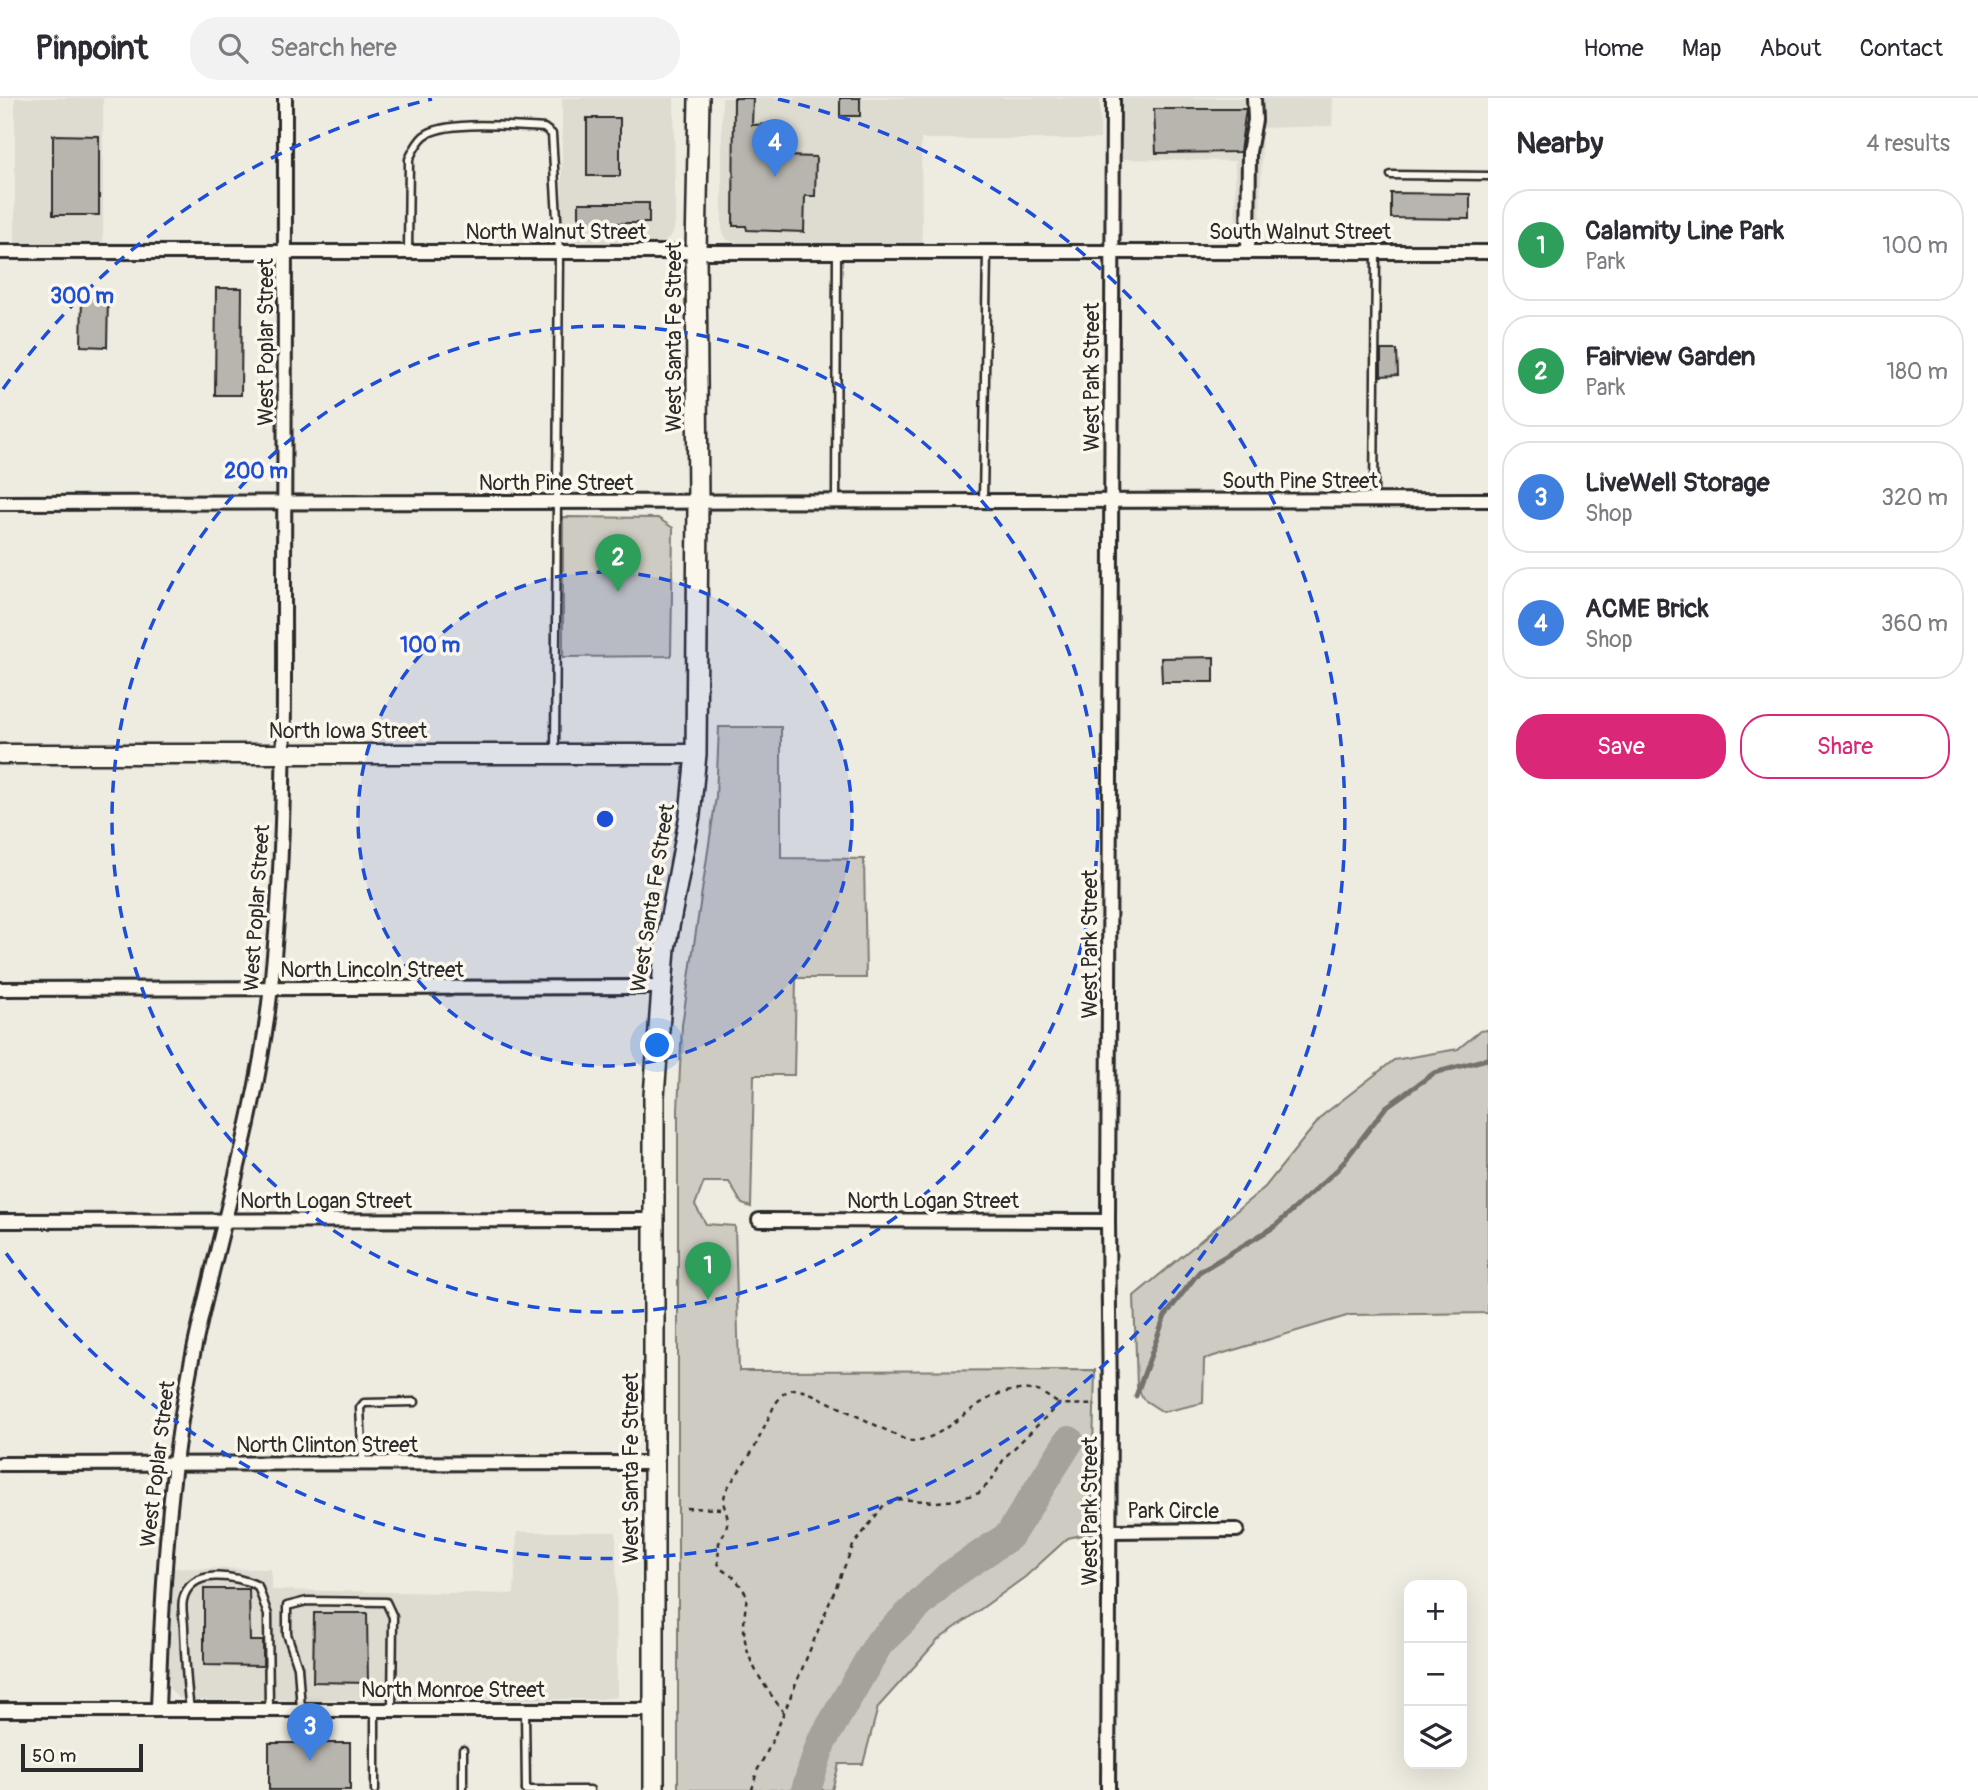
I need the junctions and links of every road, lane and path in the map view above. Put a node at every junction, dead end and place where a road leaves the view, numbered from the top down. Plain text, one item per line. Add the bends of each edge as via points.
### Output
1 (285, 98) edge
2 (699, 98) edge
3 (1113, 98) edge
4 (1254, 98) edge
5 (1391, 175) dead end
6 (1488, 176) edge
7 (1248, 250) junction
8 (286, 251) junction
9 (408, 251) junction
10 (1376, 251) junction
11 (1488, 251) edge
12 (0, 252) edge
13 (559, 252) junction
14 (696, 252) junction
15 (837, 252) junction
16 (986, 252) junction
17 (1112, 252) junction
18 (1374, 500) junction
19 (1488, 500) edge
20 (983, 501) junction
21 (1111, 501) junction
22 (284, 502) junction
23 (558, 502) junction
24 (698, 502) junction
25 (836, 502) junction
26 (0, 503) edge
27 (284, 753) junction
28 (0, 754) edge
29 (555, 754) junction
30 (696, 754) junction
31 (661, 987) junction
32 (0, 989) edge
33 (271, 989) junction
34 (652, 1220) junction
35 (759, 1220) dead end
36 (0, 1221) edge
37 (225, 1221) junction
38 (1108, 1221) junction
39 (415, 1402) dead end
40 (1059, 1404) junction
41 (1096, 1405) dead end
42 (653, 1463) junction
43 (0, 1464) edge
44 (363, 1464) junction
45 (174, 1465) junction
46 (686, 1508) dead end
47 (724, 1509) junction
48 (1237, 1530) dead end
49 (1109, 1531) junction
50 (162, 1599) junction
51 (183, 1600) junction
52 (0, 1710) edge
53 (158, 1710) junction
54 (190, 1710) junction
55 (269, 1710) junction
56 (301, 1710) junction
57 (375, 1710) junction
58 (392, 1710) junction
59 (525, 1710) junction
60 (654, 1710) junction
61 (784, 1713) junction
62 (463, 1750) dead end
63 (375, 1790) edge
64 (463, 1790) edge
65 (526, 1790) edge
66 (590, 1790) edge
67 (654, 1790) edge
68 (752, 1790) edge
69 (1108, 1790) edge

1 - 8 street, West Poplar Street
2 - 14 main road, West Santa Fe Street
3 - 17 street, West Park Street
4 - 7 street
5 - 6 lane
7 - 10 street, South Walnut Street
7 - 17 street, South Walnut Street
8 - 9 street, North Walnut Street
8 - 12 street, North Walnut Street
8 - 22 street, West Poplar Street
9 - 13 street, North Walnut Street
9 - 13 lane via 409,159 425,136 461,126 544,128 552,134
10 - 11 street, South Walnut Street
10 - 18 lane
13 - 14 street, North Walnut Street
13 - 23 lane
14 - 15 street, North Walnut Street
14 - 24 main road, West Santa Fe Street
15 - 16 street, North Walnut Street
15 - 25 lane
16 - 17 street, North Walnut Street
16 - 20 lane
17 - 21 street, West Park Street
18 - 19 street, South Pine Street
18 - 21 street, South Pine Street
20 - 21 street, North Pine Street
20 - 25 street, North Pine Street
21 - 38 street, West Park Street
22 - 23 street, North Pine Street
22 - 26 street, North Pine Street
22 - 27 street, West Poplar Street
23 - 24 street, North Pine Street
23 - 29 lane
24 - 25 street, North Pine Street
24 - 30 main road, West Santa Fe Street
27 - 28 street, North Iowa Street
27 - 29 street, North Iowa Street
27 - 33 street, West Poplar Street via 280,896
29 - 30 street, North Iowa Street
30 - 31 main road, West Santa Fe Street
31 - 33 street, North Lincoln Street
31 - 34 main road, West Santa Fe Street
32 - 33 street, North Lincoln Street
33 - 37 street, West Poplar Street via 256,1091
34 - 37 street, North Logan Street
34 - 42 main road, West Santa Fe Street
35 - 38 street, North Logan Street
36 - 37 street, North Logan Street
37 - 45 street, West Poplar Street via 195,1346
38 - 49 street, West Park Street
39 - 44 lane via 364,1403 360,1408
40 - 41 path
40 - 47 path via 1038,1391 1008,1390 989,1397 933,1437 908,1441 808,1392 794,1390 775,1404 754,1448 726,1490
40 - 61 path via 1005,1457 979,1493 936,1502 899,1499 884,1505 853,1546
42 - 44 street, North Clinton Street
42 - 60 main road, West Santa Fe Street
43 - 45 street, North Clinton Street
44 - 45 street, North Clinton Street
45 - 50 street, West Poplar Street
46 - 47 path
47 - 61 path via 728,1519 719,1542 718,1563 747,1595 746,1647
48 - 49 street, Park Circle
49 - 69 street, West Park Street
50 - 51 lane
50 - 53 street, West Poplar Street
51 - 54 lane
51 - 55 lane via 190,1586 212,1576 242,1578 258,1586 268,1615
52 - 53 street, North Monroe Street
53 - 54 street, North Monroe Street
54 - 55 street, North Monroe Street
55 - 56 street, North Monroe Street
56 - 57 street, North Monroe Street
56 - 58 lane via 299,1667 287,1634 287,1606 307,1601 386,1602 393,1617
57 - 58 street, North Monroe Street
57 - 63 lane
58 - 59 street, North Monroe Street
59 - 60 street, North Monroe Street
59 - 65 lane
60 - 67 main road, West Santa Fe Street
61 - 68 path
62 - 64 lane
65 - 66 lane

